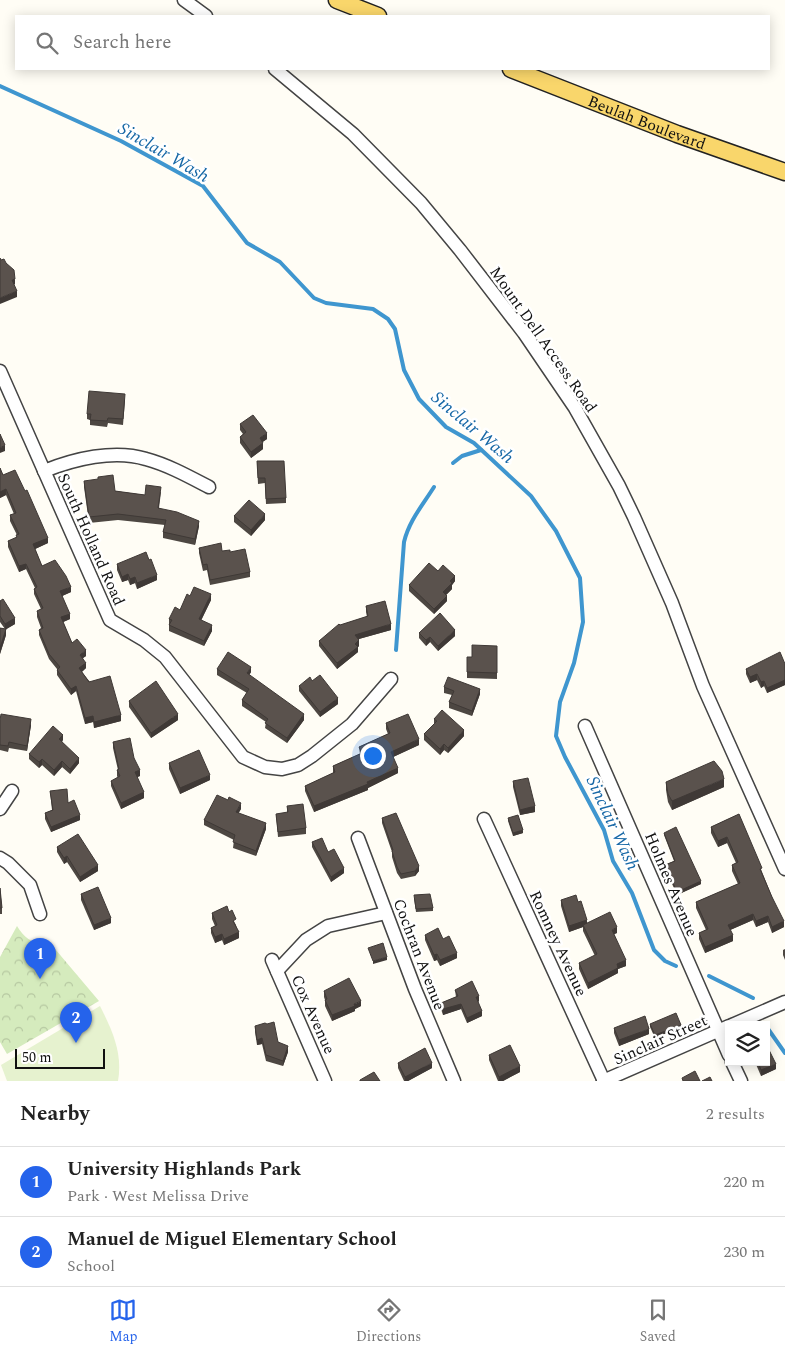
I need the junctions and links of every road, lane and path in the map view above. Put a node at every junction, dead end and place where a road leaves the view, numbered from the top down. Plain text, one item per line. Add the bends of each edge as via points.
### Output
1 (184, 0) edge
2 (337, 0) edge
3 (205, 15) edge
4 (375, 15) edge
5 (276, 70) edge
6 (514, 70) edge
7 (785, 172) edge
8 (0, 371) edge
9 (44, 471) junction
10 (209, 487) dead end
11 (391, 679) dead end
12 (585, 726) dead end
13 (12, 791) dead end
14 (0, 809) edge
15 (484, 819) dead end
16 (358, 838) dead end
17 (0, 858) edge
18 (785, 869) edge
19 (386, 913) junction
20 (40, 914) dead end
21 (785, 1002) edge
22 (740, 1021) edge
23 (725, 1025) edge
24 (725, 1027) edge
25 (734, 1066) edge
26 (325, 1081) edge
27 (454, 1081) edge
28 (604, 1081) edge
29 (741, 1081) edge

1 - 3 street
2 - 4 main road
5 - 18 street, Mount Dell Access Road via 353,134 421,203 524,333 576,408 619,486
6 - 7 main road, Beulah Boulevard
8 - 9 street, South Holland Road
9 - 10 street via 82,459 144,458
9 - 11 street, South Holland Road via 110,620 165,657 243,758 265,767 282,769 298,765 352,724
12 - 23 street, Holmes Avenue
13 - 14 street
15 - 28 street, Romney Avenue
16 - 19 street, Cochran Avenue
17 - 20 street via 30,885
19 - 26 street, Cox Avenue via 328,926 275,966
19 - 27 street, Cochran Avenue
21 - 22 street, Sinclair Street
24 - 28 street, Sinclair Street
25 - 29 street

